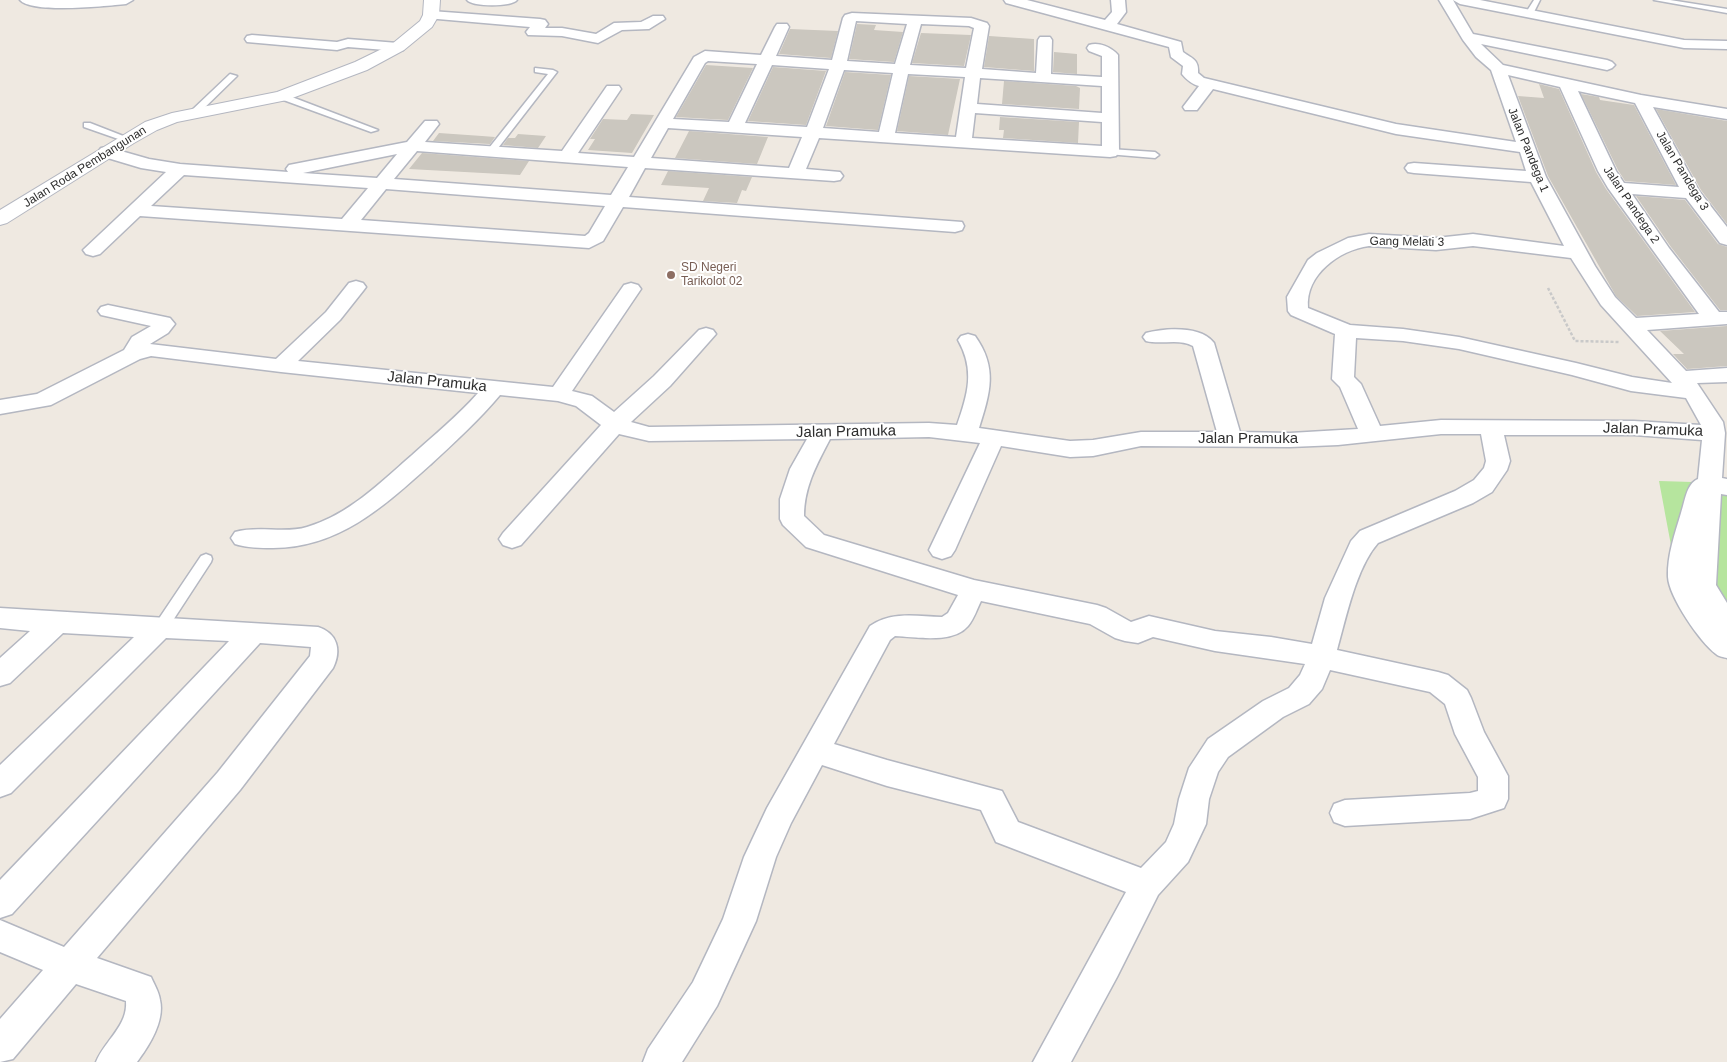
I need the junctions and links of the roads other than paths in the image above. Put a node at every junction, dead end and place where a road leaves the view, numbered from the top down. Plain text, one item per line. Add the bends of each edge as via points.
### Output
1 (126, 0) edge
2 (474, 0) edge
3 (510, 0) edge
4 (1011, 0) edge
5 (1118, 0) edge
6 (1446, 0) edge
7 (1460, 0) edge
8 (1537, 0) edge
9 (1657, 0) edge
10 (35, 1) edge
11 (71, 3) edge
12 (432, 8) edge
13 (1727, 11) edge
14 (1529, 14) junction
15 (658, 19) dead end
16 (915, 20) junction
17 (1109, 25) junction
18 (782, 27) dead end
19 (1468, 37) junction
20 (252, 39) dead end
21 (1045, 40) dead end
22 (1727, 46) edge
23 (398, 47) junction
24 (1094, 48) dead end
25 (767, 60) junction
26 (1607, 65) dead end
27 (837, 66) junction
28 (1498, 68) junction
29 (538, 70) dead end
30 (901, 70) junction
31 (972, 74) junction
32 (233, 76) dead end
33 (1043, 78) junction
34 (1110, 82) junction
35 (1566, 82) junction
36 (1209, 84) junction
37 (613, 89) dead end
38 (281, 96) junction
39 (1641, 100) junction
40 (1191, 107) dead end
41 (969, 108) junction
42 (194, 113) junction
43 (1110, 118) junction
44 (1720, 118) edge
45 (662, 123) junction
46 (431, 124) dead end
47 (87, 125) dead end
48 (735, 127) junction
49 (374, 130) dead end
50 (813, 133) junction
51 (886, 137) junction
52 (128, 139) junction
53 (963, 143) junction
54 (412, 146) junction
55 (1525, 148) junction
56 (492, 150) junction
57 (107, 152) junction
58 (1110, 152) junction
59 (1154, 155) dead end
60 (567, 156) junction
61 (640, 161) junction
62 (1414, 168) dead end
63 (180, 169) junction
64 (796, 172) junction
65 (264, 176) junction
66 (834, 176) dead end
67 (1537, 177) junction
68 (381, 184) junction
69 (1617, 188) junction
70 (1691, 193) junction
71 (616, 202) junction
72 (137, 210) junction
73 (0, 219) edge
74 (347, 225) junction
75 (955, 226) dead end
76 (1727, 239) edge
77 (92, 250) dead end
78 (1578, 253) junction
79 (356, 287) dead end
80 (631, 289) dead end
81 (108, 311) dead end
82 (1720, 319) edge
83 (1629, 325) junction
84 (1346, 331) junction
85 (706, 334) dead end
86 (1152, 337) dead end
87 (968, 340) dead end
88 (133, 354) junction
89 (281, 366) junction
90 (1727, 375) edge
91 (1687, 385) junction
92 (494, 388) junction
93 (559, 394) junction
94 (0, 407) edge
95 (615, 424) junction
96 (1491, 427) junction
97 (823, 431) junction
98 (966, 433) junction
99 (1371, 433) junction
100 (1714, 433) junction
101 (994, 437) junction
102 (1231, 441) junction
103 (1718, 485) edge
104 (244, 538) dead end
105 (512, 539) dead end
106 (942, 550) dead end
107 (206, 559) dead end
108 (974, 590) junction
109 (0, 618) edge
110 (56, 623) junction
111 (1727, 626) edge
112 (161, 627) junction
113 (254, 632) junction
114 (1727, 648) edge
115 (1322, 656) junction
116 (0, 675) edge
117 (814, 750) junction
118 (0, 784) edge
119 (1345, 812) dead end
120 (1147, 885) junction
121 (0, 902) edge
122 (0, 936) edge
123 (69, 965) junction
124 (0, 1046) edge
125 (114, 1062) edge
126 (661, 1062) edge
127 (1051, 1062) edge

1 - 11 street
2 - 3 street
4 - 17 street
5 - 17 street via 1119,12
6 - 19 street
7 - 14 street
8 - 14 lane
9 - 13 lane
10 - 11 street
12 - 15 street via 542,24 534,32 562,32 598,38 619,26 644,26
12 - 23 street, Jalan Roda Pembangunan via 426,24
14 - 22 street via 1684,44
16 - 27 street via 850,18
16 - 30 street
16 - 31 street via 971,22 982,26
17 - 36 street via 1174,43 1176,54 1191,64 1190,74
18 - 25 street
19 - 26 street
19 - 28 street via 1484,58
20 - 23 street
21 - 33 street
23 - 38 street, Jalan Roda Pembangunan via 361,66
24 - 34 street via 1110,55
25 - 27 street
25 - 45 street via 701,58
25 - 48 street
27 - 30 street
27 - 50 street
28 - 35 street
28 - 55 street, Jalan Pandega 1
29 - 56 lane via 553,72
30 - 31 street
30 - 51 street
31 - 33 street
31 - 41 street
32 - 42 lane
33 - 34 street
34 - 43 street
35 - 39 street
35 - 69 street, Jalan Pandega 2
36 - 40 street
36 - 55 street via 1396,129
37 - 60 street
38 - 42 street, Jalan Roda Pembangunan
38 - 49 lane
39 - 44 street
39 - 70 street, Jalan Pandega 3
41 - 43 street
41 - 53 street
42 - 52 street, Jalan Roda Pembangunan via 151,126
43 - 58 street
45 - 48 street
45 - 61 street
46 - 54 street
47 - 52 lane
48 - 50 street
50 - 51 street
50 - 64 street
51 - 53 street
52 - 57 street, Jalan Roda Pembangunan
53 - 58 street
54 - 56 street
54 - 65 street
54 - 68 street
55 - 67 street, Jalan Pandega 1
56 - 60 street
57 - 63 street via 147,164
57 - 73 street, Jalan Roda Pembangunan
58 - 59 lane
60 - 61 street
61 - 64 street
61 - 71 street
62 - 67 street
63 - 65 street
63 - 72 street
64 - 66 street
65 - 68 street
67 - 78 street, Jalan Pandega 1
68 - 71 street
68 - 74 street
69 - 70 street
69 - 82 street, Jalan Pandega 2
70 - 76 street, Jalan Pandega 3
71 - 74 street via 596,237 589,242
71 - 75 street
72 - 74 street
72 - 77 street
78 - 83 street, Jalan Pandega 1 via 1608,301
78 - 84 street, Gang Melati 3 via 1473,240 1436,244 1355,242 1315,264 1297,300 1300,313
79 - 89 street via 333,316
80 - 93 street
81 - 88 street via 165,324 138,342
82 - 83 street
83 - 91 street, Jalan Pandega 1
84 - 91 street via 1459,343 1631,384
84 - 99 street via 1343,379 1350,384
85 - 95 street
86 - 102 street via 1190,338 1202,342
87 - 98 street via 980,364 979,392
88 - 89 street, Jalan Pramuka via 156,350
88 - 94 street, Jalan Pramuka via 43,400
89 - 92 street, Jalan Pramuka
90 - 91 street
91 - 100 street, Jalan Pandega 1 via 1712,422
92 - 93 street, Jalan Pramuka
92 - 104 street via 465,421 364,509 314,534 280,539
93 - 95 street, Jalan Pramuka via 584,400
95 - 97 street, Jalan Pramuka via 649,434
95 - 105 street
96 - 99 street, Jalan Pramuka via 1441,426
96 - 100 street, Jalan Pramuka via 1634,428
96 - 115 street via 1498,461 1483,486 1369,537 1360,547 1338,598
97 - 98 street, Jalan Pramuka
97 - 108 street via 802,469 792,499 792,519 816,541
98 - 101 street, Jalan Pramuka
99 - 102 street, Jalan Pramuka via 1338,438
100 - 103 street
101 - 102 street, Jalan Pramuka via 1070,449 1162,438
101 - 106 street
103 - 111 street via 1703,584
103 - 114 street via 1703,486 1700,490 1684,552 1681,579 1692,605
107 - 112 lane
108 - 115 street via 1096,615 1125,631 1138,633 1149,626 1215,641
108 - 117 street via 958,620 946,628 890,626 880,633
109 - 110 street
110 - 112 street
110 - 116 street
112 - 113 street
112 - 118 street
113 - 121 street
113 - 123 street via 318,637 326,651 323,660 229,781
115 - 119 street via 1345,664 1438,683 1457,698 1470,734 1493,776 1493,799 1470,806
115 - 120 street via 1312,681 1299,696 1273,709 1218,748 1204,768 1190,824 1177,852
117 - 120 street via 886,773 991,800 1007,832
117 - 126 street via 764,849 739,921 705,994
120 - 127 street
122 - 123 street
123 - 124 street
123 - 125 street via 138,989 144,998 144,1015 135,1036

